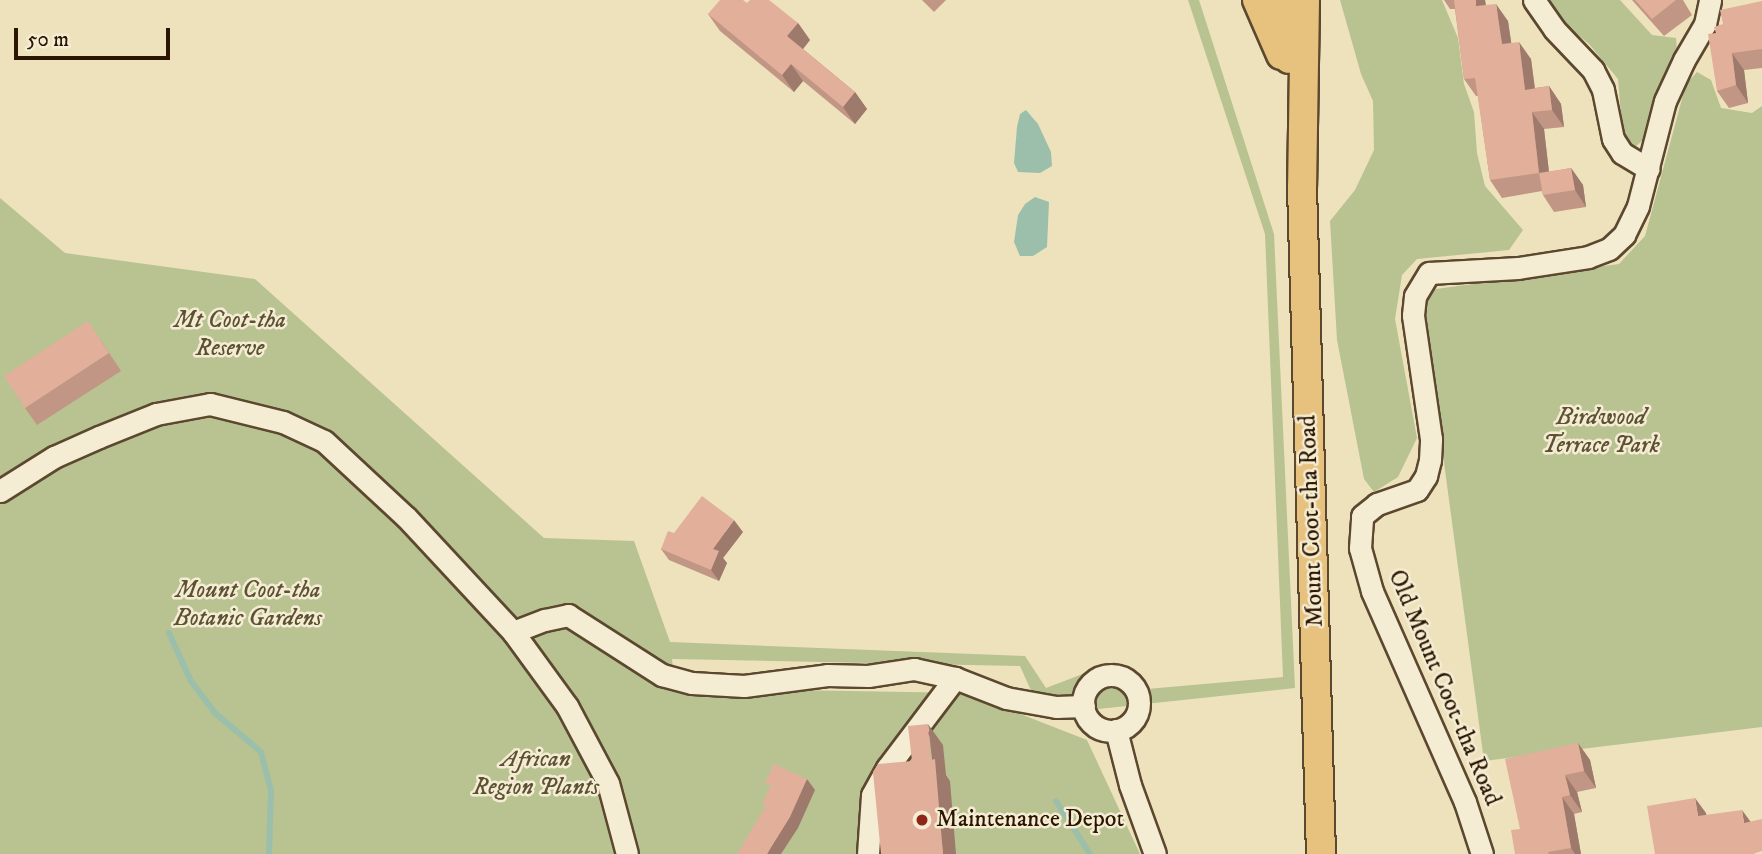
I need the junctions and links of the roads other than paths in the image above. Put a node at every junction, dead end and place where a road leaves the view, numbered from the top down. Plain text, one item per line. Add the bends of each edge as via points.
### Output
1 (1257, 0) edge
2 (1284, 0) edge
3 (1305, 0) edge
4 (1534, 0) edge
5 (1710, 0) edge
6 (1293, 114) junction
7 (1649, 169) junction
8 (1302, 187) junction
9 (0, 491) edge
10 (513, 632) junction
11 (955, 678) junction
12 (1084, 706) junction
13 (1116, 730) junction
14 (627, 854) edge
15 (869, 854) edge
16 (1155, 854) edge
17 (1321, 854) edge
18 (1482, 854) edge

1 - 6 main road via 1281,54
2 - 6 main road, Mount Coot-tha Road
3 - 8 main road, Mount Coot-tha Road
4 - 7 street via 1593,70 1603,90 1613,139 1622,153
5 - 7 street, Old Mount Coot-tha Road via 1705,24 1665,101
6 - 8 main road, Mount Coot-tha Road
7 - 18 street, Old Mount Coot-tha Road via 1624,235 1609,249 1588,257 1518,268 1429,273 1415,296 1413,315 1430,460 1418,489 1377,504 1362,516 1360,548 1372,591 1465,802
8 - 17 main road, Mount Coot-tha Road
9 - 10 street via 54,457 156,414 210,404 255,414 324,441 407,518
10 - 11 street via 568,615 662,676 692,683 744,686 914,669
10 - 14 street via 567,706 608,783
11 - 12 street via 1006,698 1056,707
11 - 15 street via 872,795
12 - 13 street via 1091,722
12 - 13 street via 1087,688 1101,677 1127,680 1134,686 1139,704 1132,721
13 - 16 street

